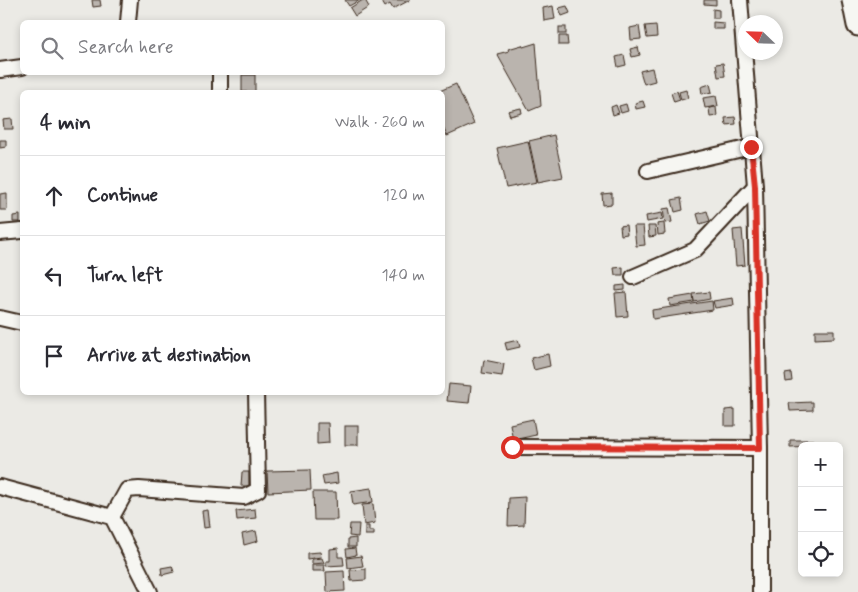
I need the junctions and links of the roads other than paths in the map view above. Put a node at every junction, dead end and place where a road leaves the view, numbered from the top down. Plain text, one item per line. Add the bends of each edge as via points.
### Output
1 (130, 0) edge
2 (740, 0) edge
3 (853, 0) edge
4 (128, 20) edge
5 (858, 25) edge
6 (20, 67) edge
7 (0, 70) edge
8 (220, 75) edge
9 (220, 90) edge
10 (751, 147) junction
11 (648, 171) dead end
12 (755, 186) junction
13 (20, 231) edge
14 (0, 233) edge
15 (633, 277) dead end
16 (0, 318) edge
17 (20, 323) edge
18 (256, 395) edge
19 (512, 447) dead end
20 (760, 448) junction
21 (0, 487) edge
22 (112, 517) junction
23 (150, 592) edge
24 (760, 592) edge

1 - 4 street
2 - 10 street
3 - 5 highway
6 - 7 street
8 - 9 street
10 - 11 street
10 - 12 street
12 - 15 street via 695,250
12 - 20 street
13 - 14 street
16 - 17 street
18 - 22 street via 258,490 244,497 127,490
19 - 20 street
20 - 24 street
21 - 22 street
22 - 23 street

